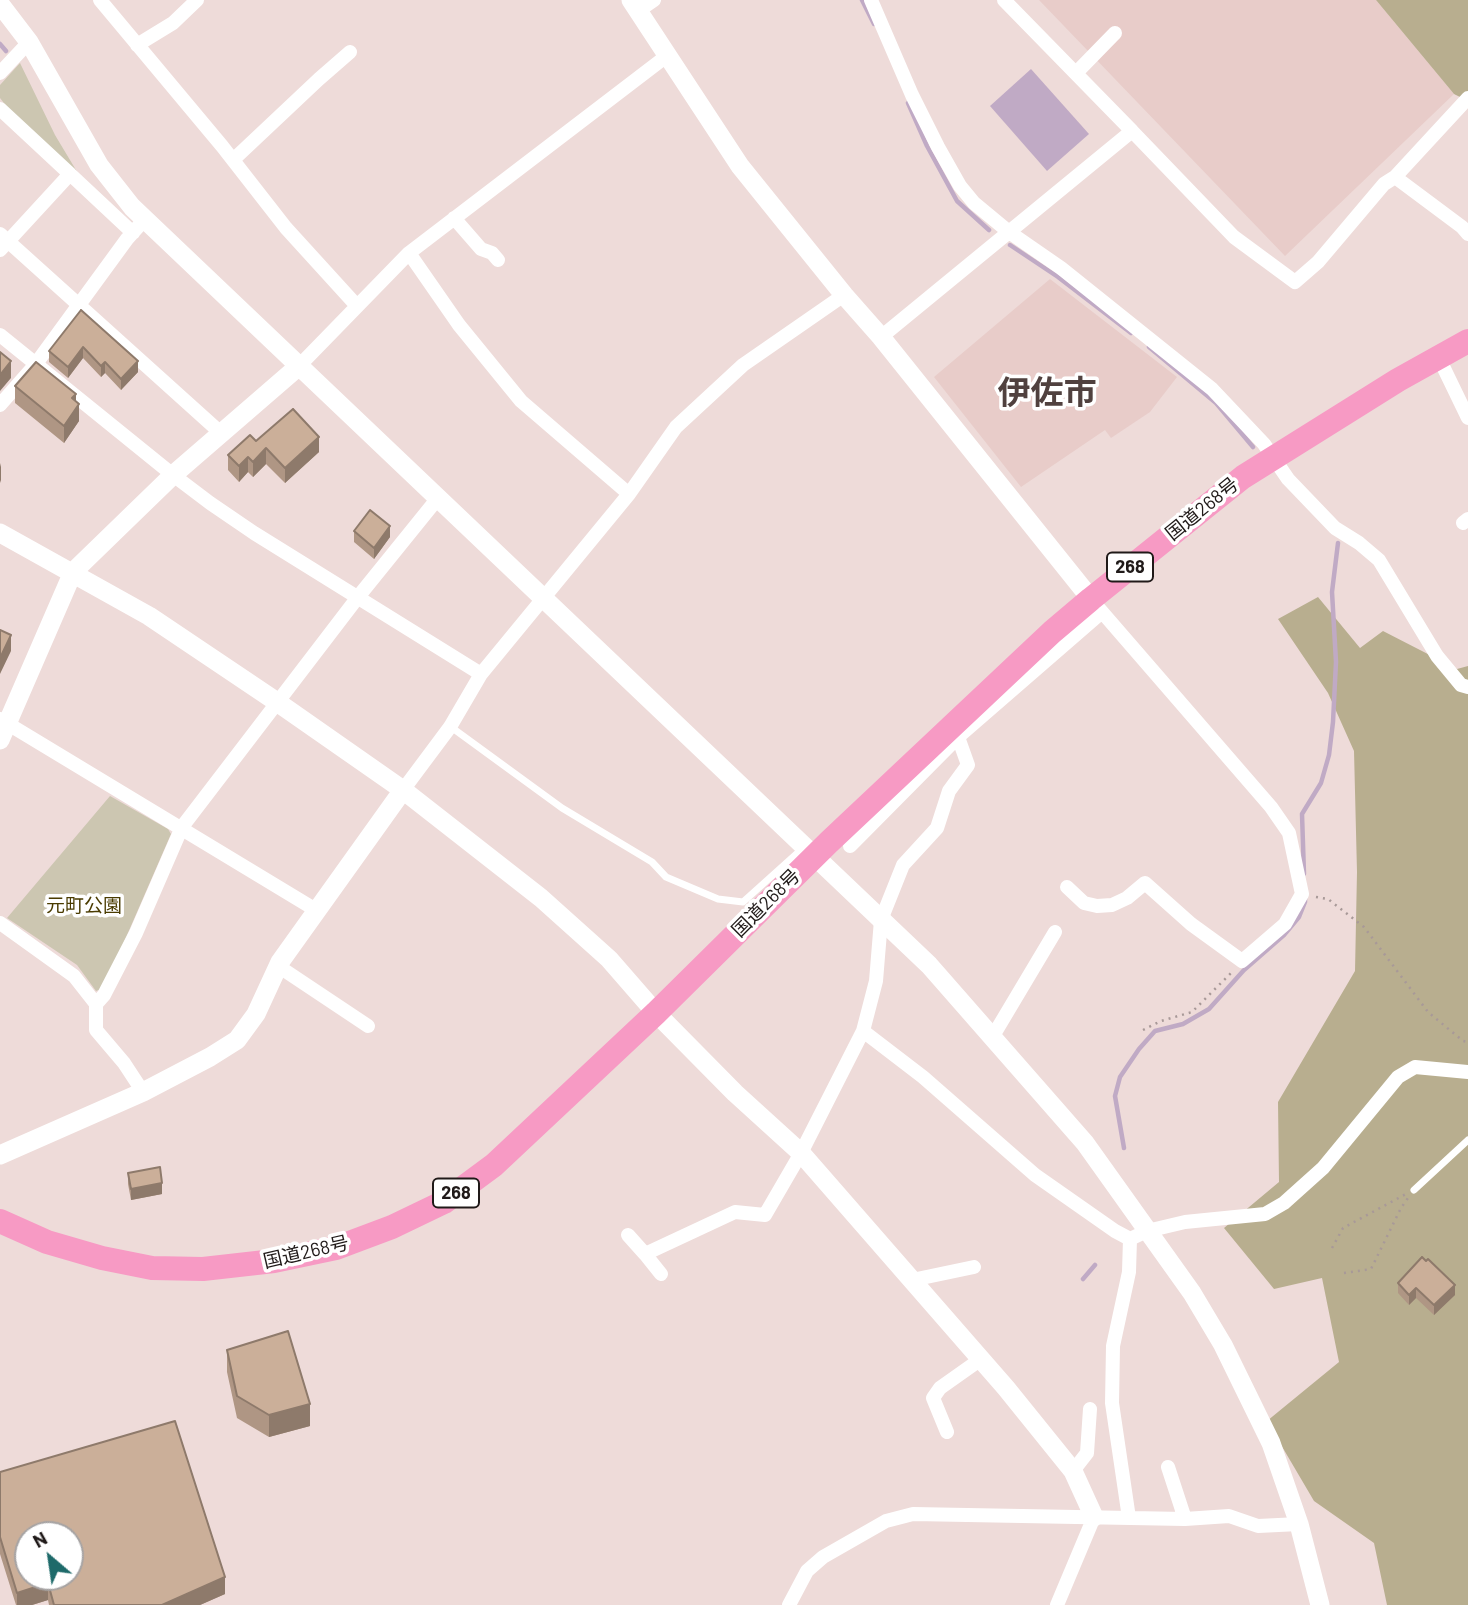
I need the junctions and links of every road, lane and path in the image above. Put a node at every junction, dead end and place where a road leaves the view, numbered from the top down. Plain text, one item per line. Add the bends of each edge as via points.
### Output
1 (100, 0) edge
2 (197, 0) edge
3 (871, 0) edge
4 (1004, 0) edge
5 (0, 4) edge
6 (641, 4) edge
7 (1115, 33) dead end
8 (29, 42) junction
9 (137, 45) junction
10 (350, 52) dead end
11 (668, 55) junction
12 (0, 73) edge
13 (1076, 73) junction
14 (1468, 98) edge
15 (0, 109) edge
16 (1132, 131) junction
17 (233, 160) junction
18 (70, 174) junction
19 (1395, 177) junction
20 (454, 218) junction
21 (139, 226) junction
22 (1009, 232) junction
23 (1468, 234) edge
24 (3, 242) edge
25 (409, 253) junction
26 (498, 260) dead end
27 (844, 295) junction
28 (80, 306) junction
29 (357, 306) junction
30 (0, 335) edge
31 (881, 337) junction
32 (1468, 341) edge
33 (1437, 356) junction
34 (35, 365) junction
35 (299, 366) junction
36 (0, 405) edge
37 (1468, 418) edge
38 (222, 434) junction
39 (1273, 457) junction
40 (173, 475) junction
41 (629, 494) junction
42 (438, 498) junction
43 (0, 533) edge
44 (73, 572) junction
45 (358, 597) junction
46 (545, 598) junction
47 (1096, 606) junction
48 (481, 674) junction
49 (1468, 687) edge
50 (277, 702) junction
51 (2, 727) edge
52 (450, 727) junction
53 (958, 737) junction
54 (403, 790) junction
55 (182, 827) junction
56 (822, 850) junction
57 (1067, 887) dead end
58 (1302, 894) junction
59 (317, 910) junction
60 (881, 920) junction
61 (0, 923) edge
62 (1055, 932) dead end
63 (1242, 961) junction
64 (278, 966) junction
65 (96, 1004) junction
66 (656, 1013) junction
67 (368, 1026) dead end
68 (1143, 1030) dead end
69 (863, 1031) junction
70 (993, 1036) junction
71 (1468, 1042) edge
72 (1468, 1072) edge
73 (143, 1091) junction
74 (1468, 1140) edge
75 (801, 1153) junction
76 (0, 1155) edge
77 (1414, 1190) junction
78 (0, 1221) edge
79 (628, 1235) dead end
80 (1138, 1235) junction
81 (1332, 1248) dead end
82 (645, 1254) junction
83 (974, 1267) dead end
84 (1344, 1273) dead end
85 (661, 1274) dead end
86 (912, 1280) junction
87 (981, 1359) junction
88 (1090, 1409) dead end
89 (947, 1432) dead end
90 (1168, 1467) dead end
91 (1073, 1471) junction
92 (1094, 1517) junction
93 (1129, 1518) junction
94 (1185, 1519) junction
95 (1299, 1524) junction
96 (789, 1605) edge
97 (1057, 1605) edge
98 (1320, 1605) edge

1 - 9 street
2 - 9 street via 173,23
3 - 22 street via 912,95 960,186 974,204
4 - 13 street
5 - 8 street
6 - 11 street
7 - 13 street
8 - 12 street
8 - 21 street
9 - 17 street
10 - 17 street
11 - 20 street
11 - 27 street via 740,166
13 - 16 street
14 - 19 street
15 - 18 street
16 - 19 street via 1234,237 1295,282
16 - 22 street
17 - 29 street via 286,228
18 - 21 street
18 - 24 street
19 - 23 street
20 - 25 street
20 - 26 street via 481,249
21 - 28 street
21 - 35 street
22 - 31 street
22 - 39 street via 1212,389
24 - 28 street
25 - 29 street
25 - 41 street via 459,325 521,401
27 - 31 street
27 - 41 street via 743,365 676,427
28 - 34 street
28 - 38 street
29 - 35 street
30 - 34 street
31 - 47 street
32 - 33 highway, 国道268号 / 268
33 - 37 street
33 - 39 highway, 国道268号 / 268
34 - 36 street
34 - 40 street
35 - 38 street
35 - 42 street
38 - 40 street
39 - 47 highway, 国道268号 / 268 via 1243,477
39 - 49 street via 1335,528 1379,560 1437,656 1461,685
40 - 44 street
40 - 45 street via 254,533
41 - 46 street
42 - 45 street
42 - 46 street
43 - 44 street
44 - 50 street via 149,616
44 - 51 street
45 - 48 street
45 - 50 street
46 - 48 street
46 - 56 street
47 - 53 street
47 - 56 highway, 国道268号 / 268 via 1052,632
47 - 58 street via 1271,807 1289,833
48 - 52 street
50 - 54 street
50 - 55 street
51 - 55 street
52 - 54 street
52 - 56 lane via 562,808 652,862 666,877 718,899 743,902
53 - 56 street
53 - 60 street via 968,765 949,791 937,828 903,865
54 - 59 street
54 - 66 street via 541,898 609,959
55 - 59 street
55 - 65 street via 136,933
56 - 60 street
56 - 66 highway, 国道268号 / 268
57 - 63 street via 1084,903 1097,906 1127,898 1145,883
58 - 63 street via 1285,924
58 - 71 path via 1328,899 1364,927 1428,1012
59 - 64 street
60 - 69 street via 876,981
60 - 70 street
61 - 65 street via 66,970
62 - 70 street
63 - 68 path via 1192,1012
64 - 67 street
64 - 73 street via 256,1014 237,1040
65 - 73 street via 96,1030
66 - 75 street
66 - 78 highway, 国道268号 / 268 via 494,1165 444,1202 336,1248 203,1269 152,1268 47,1242
69 - 75 street
69 - 80 street via 1035,1175 1115,1231
70 - 80 street via 1085,1143
72 - 80 street via 1415,1068 1398,1077 1323,1168 1265,1214 1185,1222
73 - 76 street
74 - 77 lane
75 - 82 street via 765,1215 735,1212
75 - 86 street
77 - 81 path via 1343,1228
77 - 84 path via 1371,1269
79 - 82 street
80 - 93 street via 1113,1346 1112,1402
80 - 95 street via 1192,1293 1223,1345 1271,1443
82 - 85 street
83 - 86 street
86 - 87 street
87 - 89 street via 933,1398
87 - 91 street
88 - 91 street via 1087,1453
90 - 94 street
91 - 92 street
92 - 93 street
92 - 96 street via 912,1514 886,1521 823,1557 807,1571
92 - 97 street
93 - 94 street
94 - 95 street via 1229,1516 1258,1526
95 - 98 street

